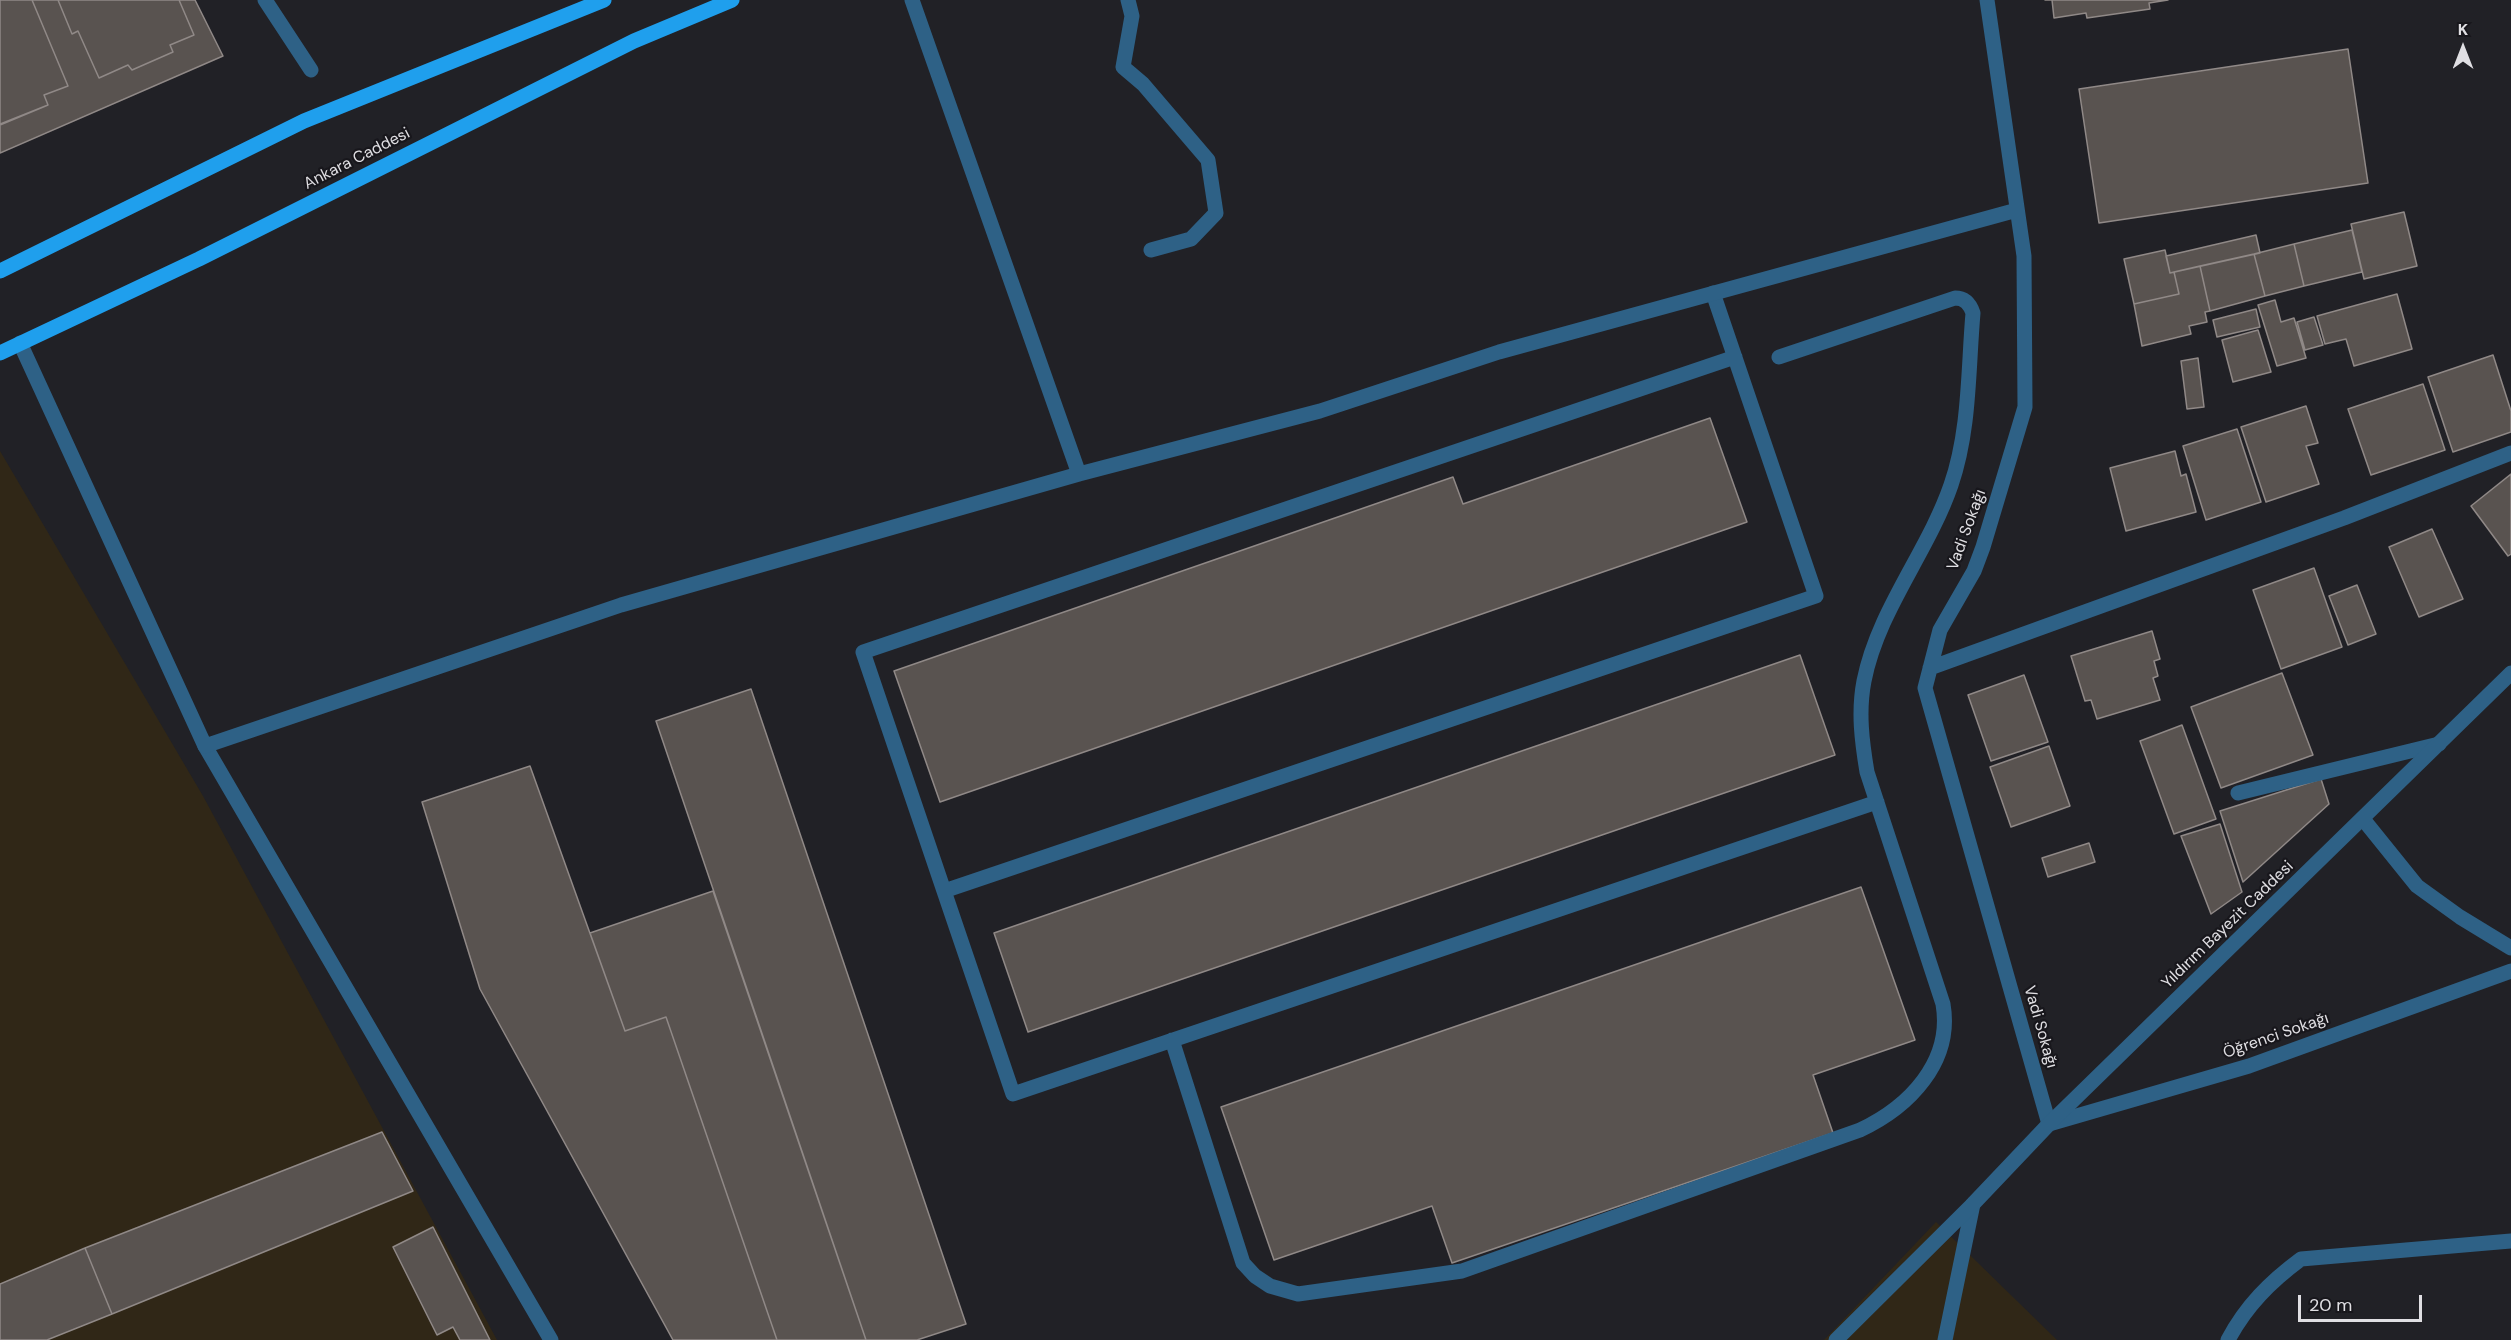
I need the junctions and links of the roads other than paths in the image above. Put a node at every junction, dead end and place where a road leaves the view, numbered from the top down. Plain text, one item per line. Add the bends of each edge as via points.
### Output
1 (265, 0) edge
2 (604, 0) edge
3 (732, 0) edge
4 (912, 0) edge
5 (1128, 0) edge
6 (1987, 0) edge
7 (310, 70) dead end
8 (2017, 210) junction
9 (1151, 250) dead end
10 (0, 271) edge
11 (1713, 293) junction
12 (20, 344) junction
13 (0, 353) edge
14 (1735, 357) junction
15 (1779, 357) dead end
16 (2511, 453) edge
17 (1079, 474) junction
18 (1930, 668) junction
19 (2511, 673) edge
20 (2439, 744) junction
21 (205, 746) junction
22 (2238, 793) dead end
23 (1877, 802) junction
24 (2363, 819) junction
25 (944, 891) junction
26 (2511, 948) edge
27 (2511, 971) edge
28 (1173, 1040) junction
29 (2049, 1124) junction
30 (1973, 1204) junction
31 (2511, 1241) edge
32 (551, 1340) edge
33 (1836, 1340) edge
34 (1945, 1340) edge
35 (2228, 1340) edge

1 - 7 street
2 - 10 main road via 304,121
3 - 12 main road, Ankara Caddesi via 634,40 199,259
4 - 17 street
5 - 9 street via 1132,16 1123,67 1143,84 1208,160 1216,213 1191,239
6 - 8 street, Vadi Sokağı
8 - 11 street
8 - 18 street, Vadi Sokağı via 2024,256 2025,407 1980,555 1940,630
11 - 14 street
11 - 17 street via 1499,352 1320,411
12 - 13 main road, Ankara Caddesi
12 - 21 street
14 - 25 street via 1816,596
14 - 25 street via 863,652
15 - 23 street via 1955,298 1967,302 1973,313 1967,408 1951,484 1881,630 1864,682 1862,741
16 - 18 street via 2344,518
17 - 21 street via 621,605
18 - 29 street, Vadi Sokağı via 1925,688
19 - 20 street, Yıldırım Bayezit Caddesi
20 - 22 street
20 - 24 street, Yıldırım Bayezit Caddesi
21 - 32 street
23 - 28 street
23 - 28 street via 1946,1017 1943,1041 1918,1088 1888,1115 1860,1130 1462,1271 1298,1294 1270,1286 1255,1276 1243,1263
24 - 26 street via 2417,885
24 - 29 street, Yıldırım Bayezit Caddesi
25 - 28 street via 1013,1094
27 - 29 street, Öğrenci Sokağı via 2248,1066
29 - 30 street, Yıldırım Bayezit Caddesi
30 - 33 street, Yıldırım Bayezit Caddesi
30 - 34 street
31 - 35 street via 2301,1259 2254,1299

